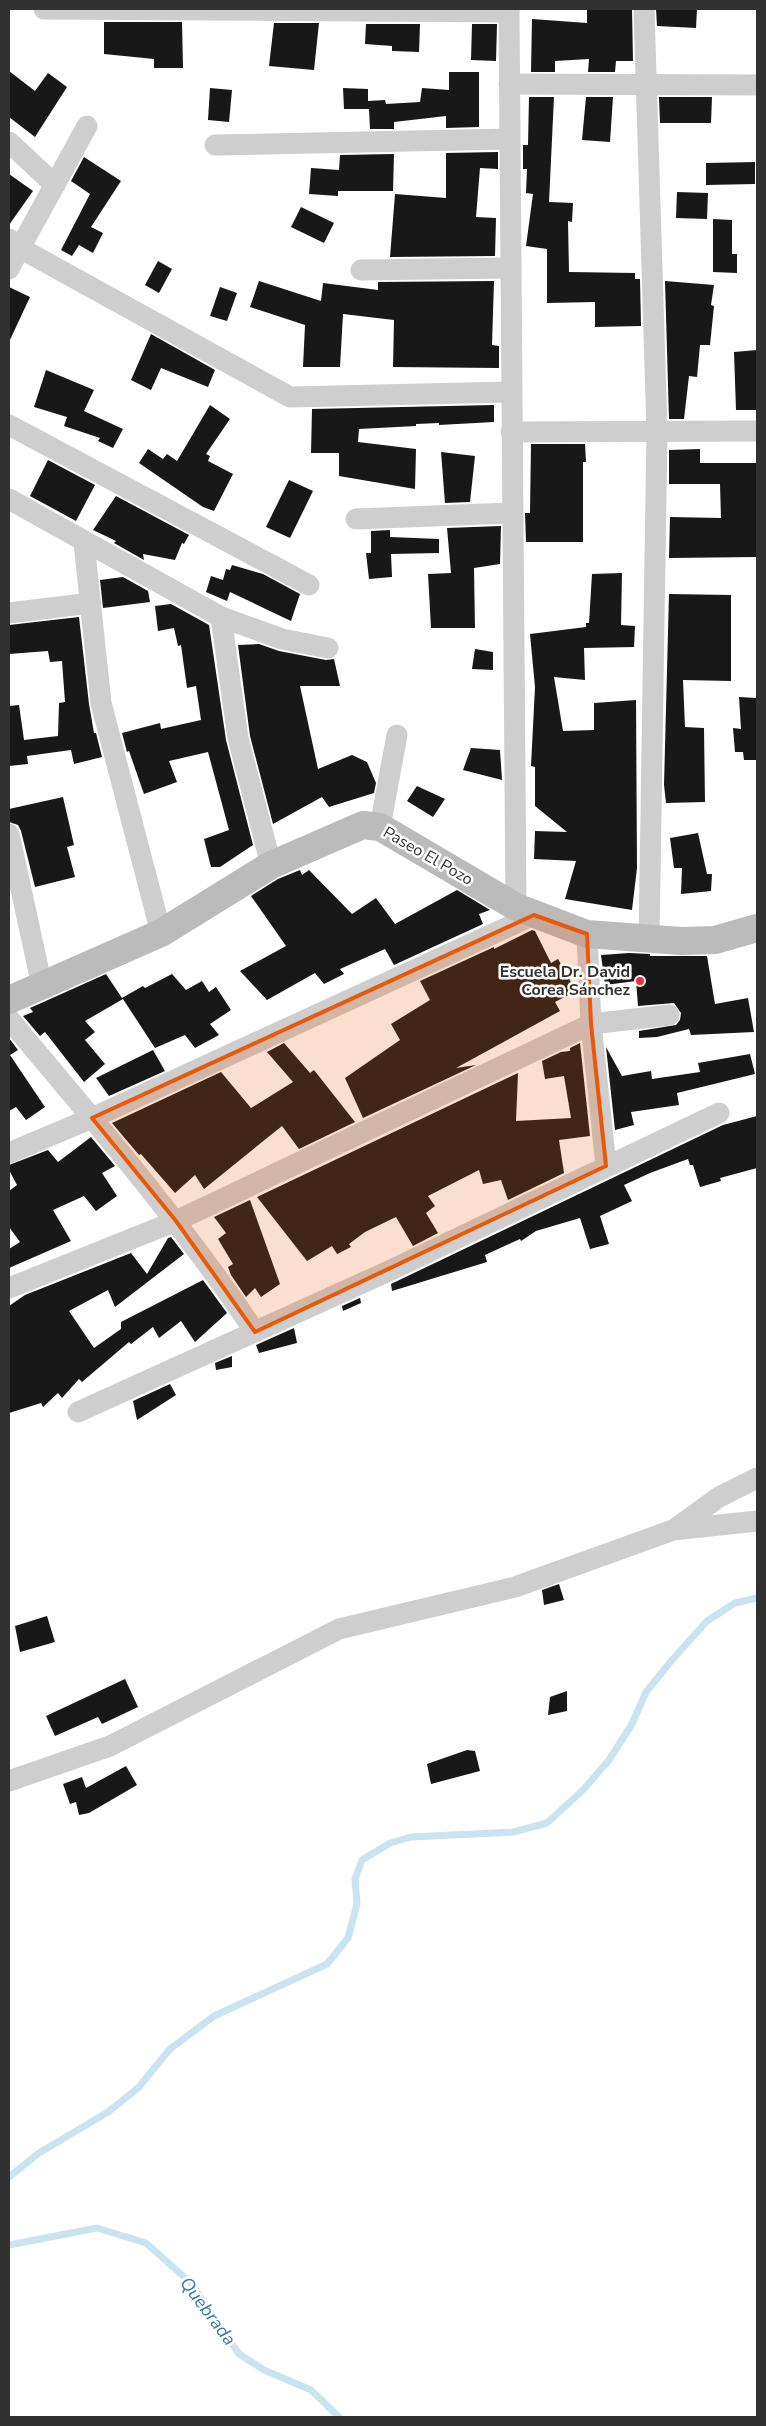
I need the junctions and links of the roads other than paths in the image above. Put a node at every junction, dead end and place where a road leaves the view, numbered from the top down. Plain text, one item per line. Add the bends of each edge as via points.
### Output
1 (44, 9) edge
2 (644, 9) edge
3 (509, 11) edge
4 (509, 84) junction
5 (644, 84) junction
6 (757, 85) edge
7 (87, 126) dead end
8 (509, 139) junction
9 (9, 142) edge
10 (215, 145) dead end
11 (55, 185) junction
12 (14, 243) edge
13 (510, 268) junction
14 (9, 269) edge
15 (361, 270) dead end
16 (510, 392) junction
17 (9, 425) edge
18 (657, 431) junction
19 (757, 431) edge
20 (511, 432) junction
21 (9, 499) edge
22 (511, 513) junction
23 (356, 519) dead end
24 (84, 543) junction
25 (308, 585) dead end
26 (91, 603) junction
27 (9, 613) edge
28 (221, 617) junction
29 (328, 648) dead end
30 (397, 735) dead end
31 (380, 827) junction
32 (9, 834) edge
33 (271, 865) junction
34 (525, 911) junction
35 (161, 933) junction
36 (587, 934) junction
37 (756, 934) edge
38 (649, 940) junction
39 (42, 986) junction
40 (9, 1000) edge
41 (669, 1015) dead end
42 (9, 1019) edge
43 (591, 1024) junction
44 (719, 1113) dead end
45 (92, 1118) junction
46 (9, 1153) edge
47 (606, 1166) junction
48 (176, 1221) junction
49 (9, 1288) edge
50 (255, 1332) junction
51 (78, 1412) dead end
52 (757, 1478) edge
53 (757, 1521) edge
54 (673, 1530) junction
55 (9, 1781) edge

1 - 3 street
2 - 5 street
3 - 4 street
4 - 5 street
4 - 8 street
5 - 6 street
5 - 18 street
7 - 11 street
8 - 10 street
8 - 13 street
9 - 11 street
11 - 12 street
12 - 14 street
12 - 16 street via 290,397
13 - 15 street
13 - 16 street
16 - 20 street
17 - 25 street
18 - 19 street
18 - 20 street
18 - 38 street
20 - 22 street
21 - 24 street
22 - 23 street
22 - 34 street
24 - 26 street
24 - 28 street
26 - 27 street
26 - 35 street via 101,703
28 - 29 street via 282,640
28 - 33 street via 238,738
30 - 31 street
31 - 33 street, Paseo El Pozo via 363,825
31 - 34 street, Paseo El Pozo
32 - 39 street
33 - 35 street, Paseo El Pozo
34 - 36 street, Paseo El Pozo
34 - 45 street
35 - 39 street, Paseo El Pozo
36 - 38 street, Paseo El Pozo
36 - 43 street
37 - 38 street, Paseo El Pozo via 716,940
39 - 40 street, Paseo El Pozo
41 - 43 street
42 - 45 street
43 - 47 street
43 - 48 street
44 - 47 street
45 - 46 street
45 - 48 street
47 - 50 street
48 - 49 street
48 - 50 street
50 - 51 street
52 - 54 street via 719,1496
53 - 54 street
54 - 55 street via 515,1588 339,1629 110,1746

